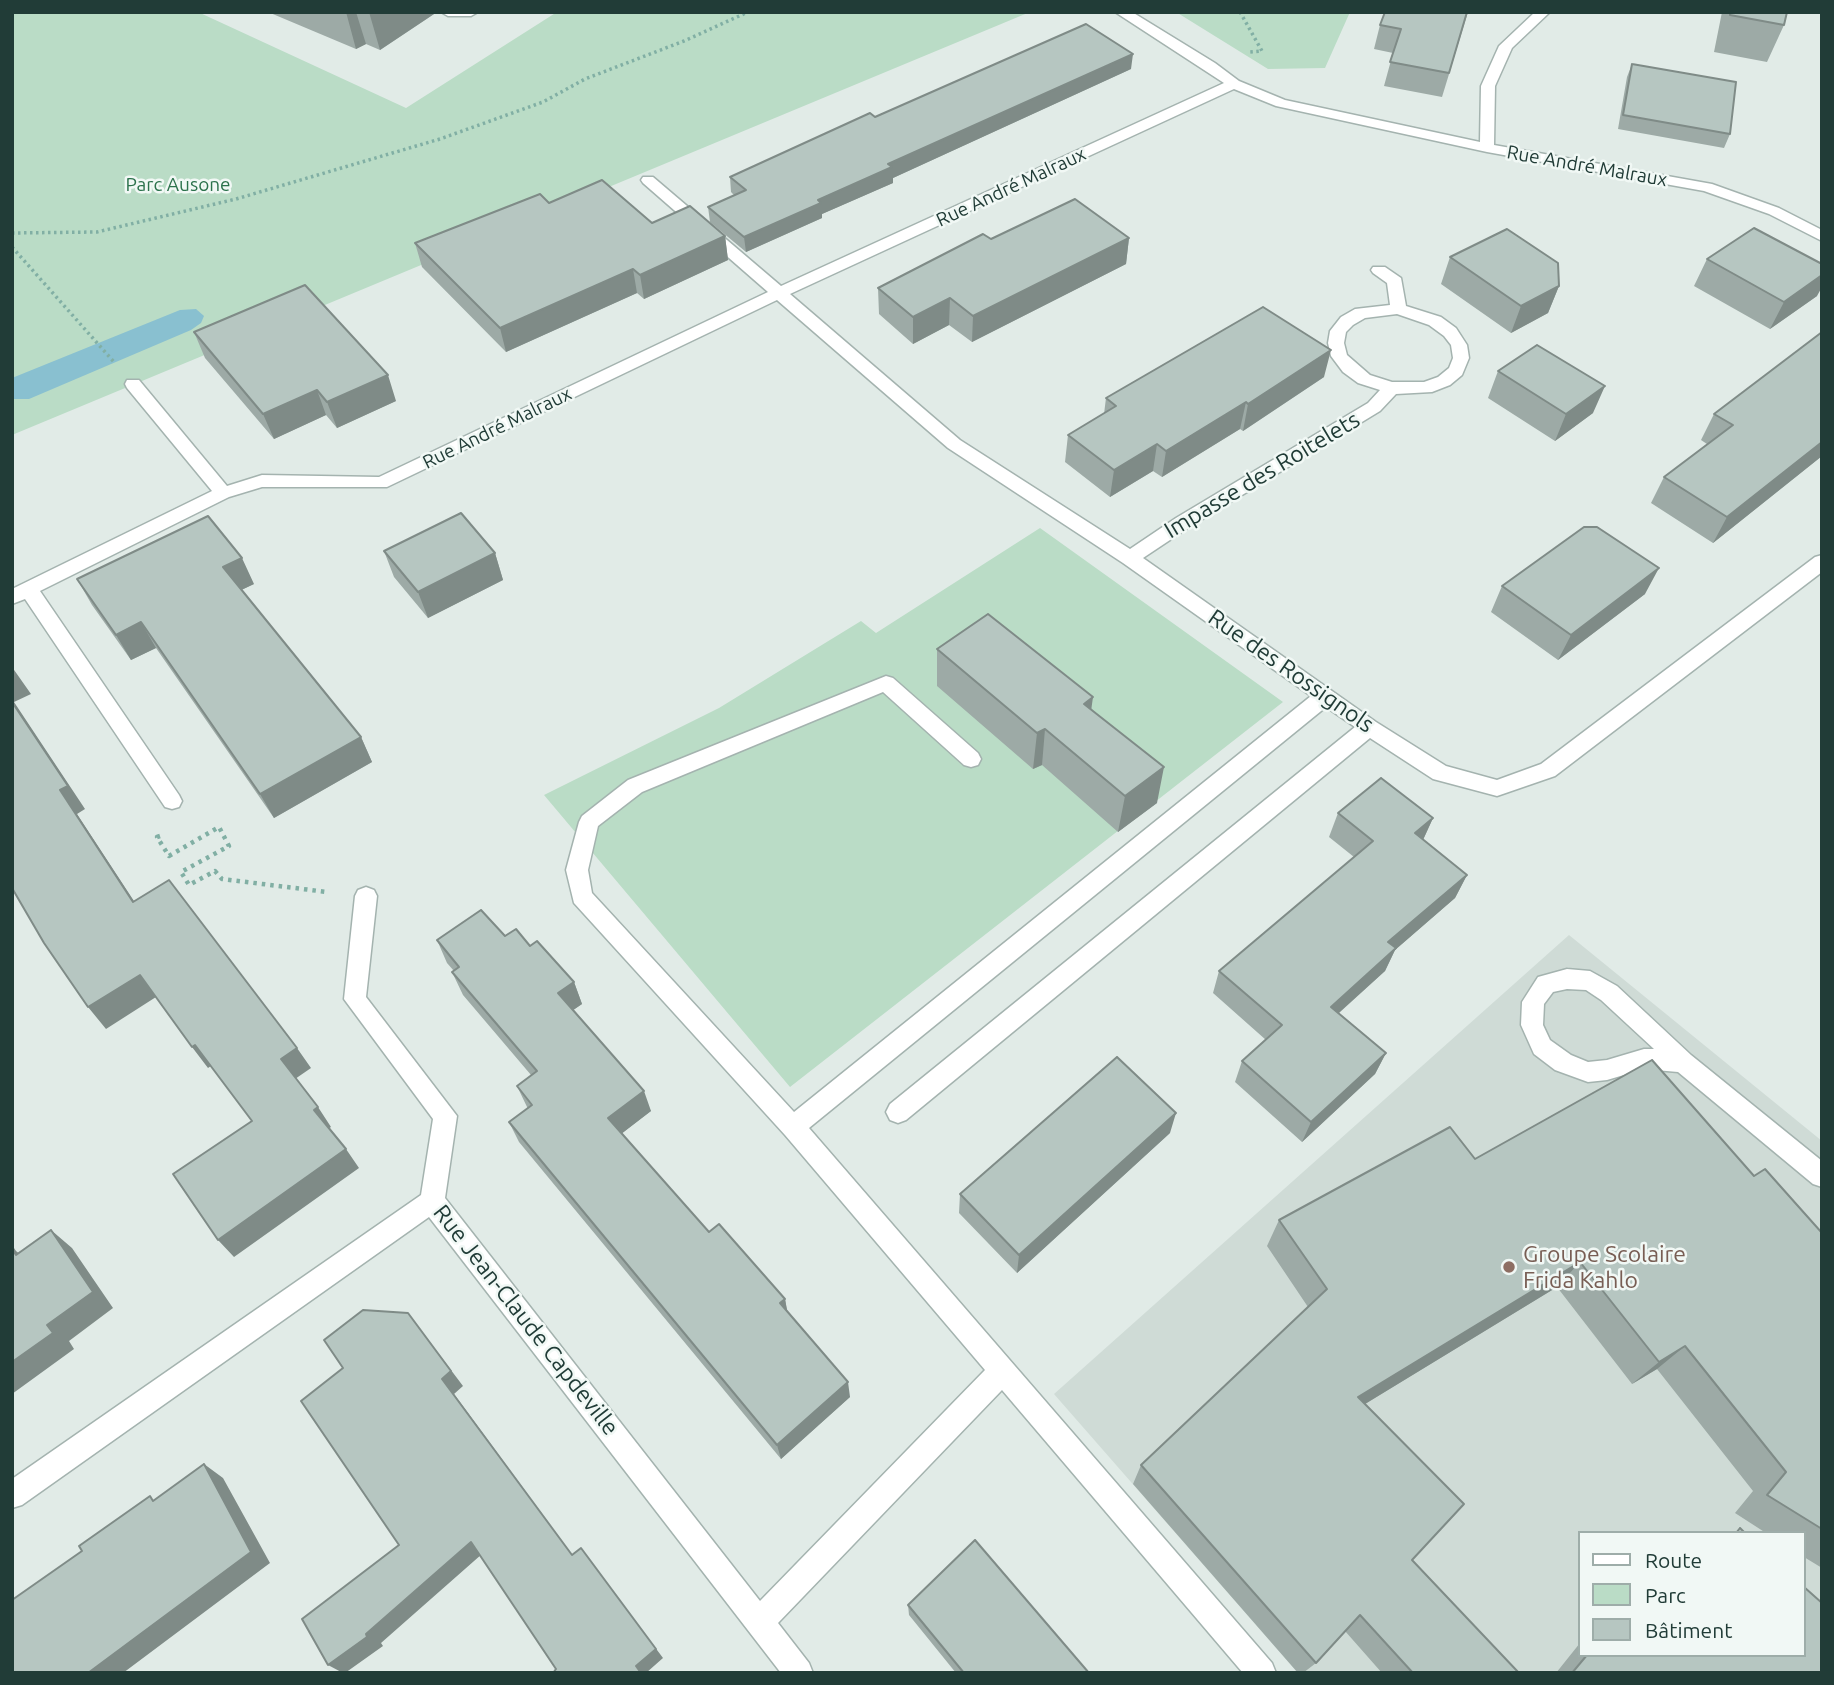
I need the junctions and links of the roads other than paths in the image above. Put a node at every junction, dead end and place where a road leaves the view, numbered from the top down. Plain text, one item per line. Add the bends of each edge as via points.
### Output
1 (448, 12) edge
2 (471, 12) edge
3 (1122, 12) edge
4 (1544, 12) edge
5 (1234, 84) junction
6 (1487, 148) junction
7 (648, 180) dead end
8 (1822, 236) edge
9 (1380, 271) dead end
10 (779, 293) junction
11 (1398, 309) junction
12 (133, 384) road end
13 (1391, 388) junction
14 (223, 493) junction
15 (1130, 558) junction
16 (1822, 562) edge
17 (20, 593) edge
18 (1325, 696) junction
19 (1369, 727) junction
20 (971, 759) dead end
21 (172, 801) road end
22 (366, 896) road end
23 (1683, 1062) junction
24 (898, 1112) dead end
25 (793, 1127) junction
26 (1822, 1176) edge
27 (432, 1200) junction
28 (1003, 1371) junction
29 (12, 1495) edge
30 (760, 1621) junction
31 (799, 1673) edge
32 (1262, 1673) edge

1 - 2 street
3 - 5 street
4 - 6 street via 1506,46 1489,86
5 - 6 street, Rue André Malraux via 1281,103
5 - 10 street, Rue André Malraux
6 - 8 street, Rue André Malraux via 1707,187 1774,211
7 - 10 street, Rue des Rossignols
9 - 11 street via 1395,281
10 - 14 street, Rue André Malraux via 381,483 262,481
10 - 15 street, Rue des Rossignols via 954,444
11 - 13 street, Impasse des Roitelets via 1361,313 1338,331 1336,343 1349,368
11 - 13 street, Impasse des Roitelets via 1435,321 1450,332 1462,351 1456,371 1444,381 1426,388
12 - 14 street
13 - 15 street, Impasse des Roitelets via 1374,407
14 - 17 street, Rue André Malraux
15 - 18 street, Rue des Rossignols
16 - 19 street, Rue des Rossignols via 1548,770 1497,788 1440,773
17 - 21 street
18 - 19 street, Rue des Rossignols
18 - 25 street
19 - 24 street
20 - 25 street via 886,682 635,786 589,822 577,870 582,897
22 - 27 street, Rue Jean-Claude Capdeville via 355,999 445,1116
23 - 23 street via 1590,981 1567,979 1546,984 1533,1002 1532,1025 1542,1047 1563,1063 1588,1072 1644,1059
23 - 26 street
25 - 28 street
27 - 29 street
27 - 30 street, Rue Jean-Claude Capdeville
28 - 30 street
28 - 32 street
30 - 31 street, Rue Jean-Claude Capdeville

